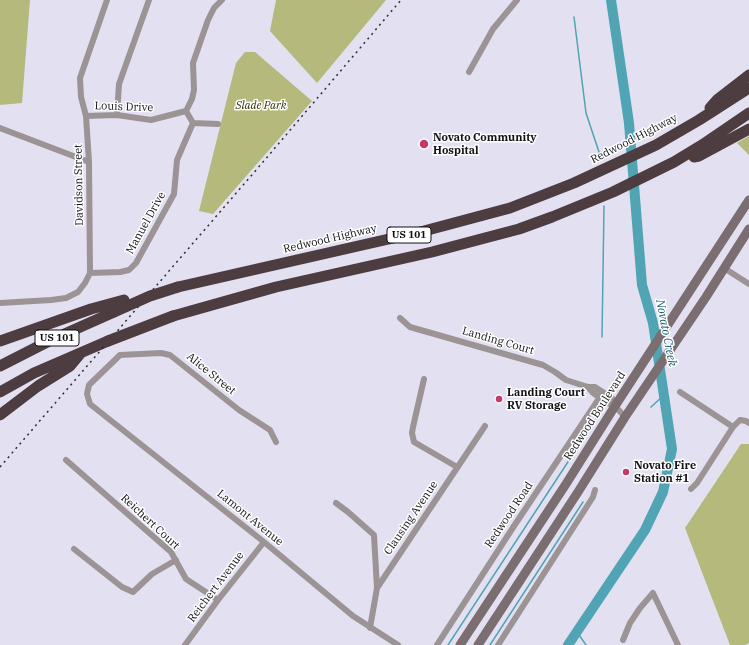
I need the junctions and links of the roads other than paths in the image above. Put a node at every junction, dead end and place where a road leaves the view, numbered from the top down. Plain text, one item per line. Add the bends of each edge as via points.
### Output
1 (107, 0) edge
2 (149, 0) edge
3 (222, 0) edge
4 (517, 0) edge
5 (469, 72) dead end
6 (749, 75) edge
7 (749, 88) edge
8 (186, 111) junction
9 (749, 113) edge
10 (117, 115) junction
11 (86, 116) junction
12 (699, 120) junction
13 (193, 123) junction
14 (218, 124) dead end
15 (0, 128) edge
16 (749, 129) edge
17 (89, 162) junction
18 (674, 162) junction
19 (749, 200) edge
20 (749, 229) edge
21 (711, 259) junction
22 (724, 268) junction
23 (90, 273) junction
24 (749, 284) edge
25 (178, 287) junction
26 (0, 303) edge
27 (400, 318) dead end
28 (0, 341) edge
29 (83, 351) junction
30 (0, 366) edge
31 (424, 380) dead end
32 (588, 387) junction
33 (0, 392) edge
34 (680, 392) dead end
35 (600, 397) junction
36 (90, 404) joint
37 (615, 406) junction
38 (0, 415) edge
39 (625, 417) junction
40 (749, 422) edge
41 (484, 426) dead end
42 (733, 427) junction
43 (276, 442) dead end
44 (66, 460) dead end
45 (457, 467) junction
46 (691, 489) dead end
47 (595, 490) dead end
48 (336, 503) dead end
49 (264, 542) junction
50 (74, 549) dead end
51 (176, 560) junction
52 (377, 588) junction
53 (218, 600) junction
54 (370, 628) junction
55 (623, 640) dead end
56 (185, 645) edge
57 (398, 645) edge
58 (437, 645) edge
59 (460, 645) edge
60 (478, 645) edge
61 (498, 645) edge
62 (678, 645) edge

1 - 11 street, Davidson Street via 80,78 81,98
2 - 10 street via 119,84
3 - 8 street via 208,20 193,63 194,90
4 - 5 street via 490,34
6 - 12 highway via 718,99
7 - 12 highway, Redwood Highway / US 101
8 - 10 street, Louis Drive via 151,120
8 - 13 street
9 - 18 highway, US 101
10 - 11 street, Louis Drive
11 - 17 street, Davidson Street
12 - 25 highway, Redwood Highway / US 101 via 610,167 510,208
13 - 14 street
13 - 23 street, Manuel Drive via 177,160 174,194 136,263 129,270 120,272
15 - 17 street
16 - 18 highway via 699,156
17 - 23 street, Davidson Street
18 - 29 highway, US 101, bridge via 613,192 545,220 432,252 276,287 173,316
19 - 21 main road, Redwood Boulevard
20 - 22 main road
21 - 22 main road
21 - 37 main road, Redwood Boulevard
22 - 24 street
22 - 39 main road
23 - 26 street via 78,292 66,298
25 - 28 highway, bridge via 92,309
25 - 30 highway, Redwood Highway / US 101, bridge via 150,296
27 - 32 street, Landing Court via 410,327 543,365 566,380
29 - 33 highway, US 101
29 - 38 highway via 70,366
31 - 45 street via 413,426 414,442
32 - 35 street, Landing Court
32 - 37 street, Landing Court via 595,386 606,393 612,398
34 - 42 street
35 - 37 street, Landing Court
35 - 58 street, Redwood Road
36 - 43 street, Alice Street via 87,394 89,386 120,355 170,355 239,410 270,430
36 - 49 street, Lamont Avenue
37 - 39 street, Landing Court
37 - 59 main road, Redwood Boulevard
39 - 60 main road
40 - 42 street via 740,420
41 - 45 street, Clausing Avenue
42 - 46 street
44 - 51 street, Reichert Court via 171,552
45 - 52 street, Clausing Avenue
47 - 61 street via 593,498
48 - 52 street via 374,535
49 - 53 street, Reichert Avenue
49 - 54 street, Lamont Avenue
50 - 51 street via 122,587 133,592 152,574
51 - 53 street, Reichert Court via 186,579
52 - 54 street, Clausing Avenue
53 - 56 street, Reichert Avenue
54 - 57 street, Lamont Avenue
55 - 62 street via 630,623 653,593

